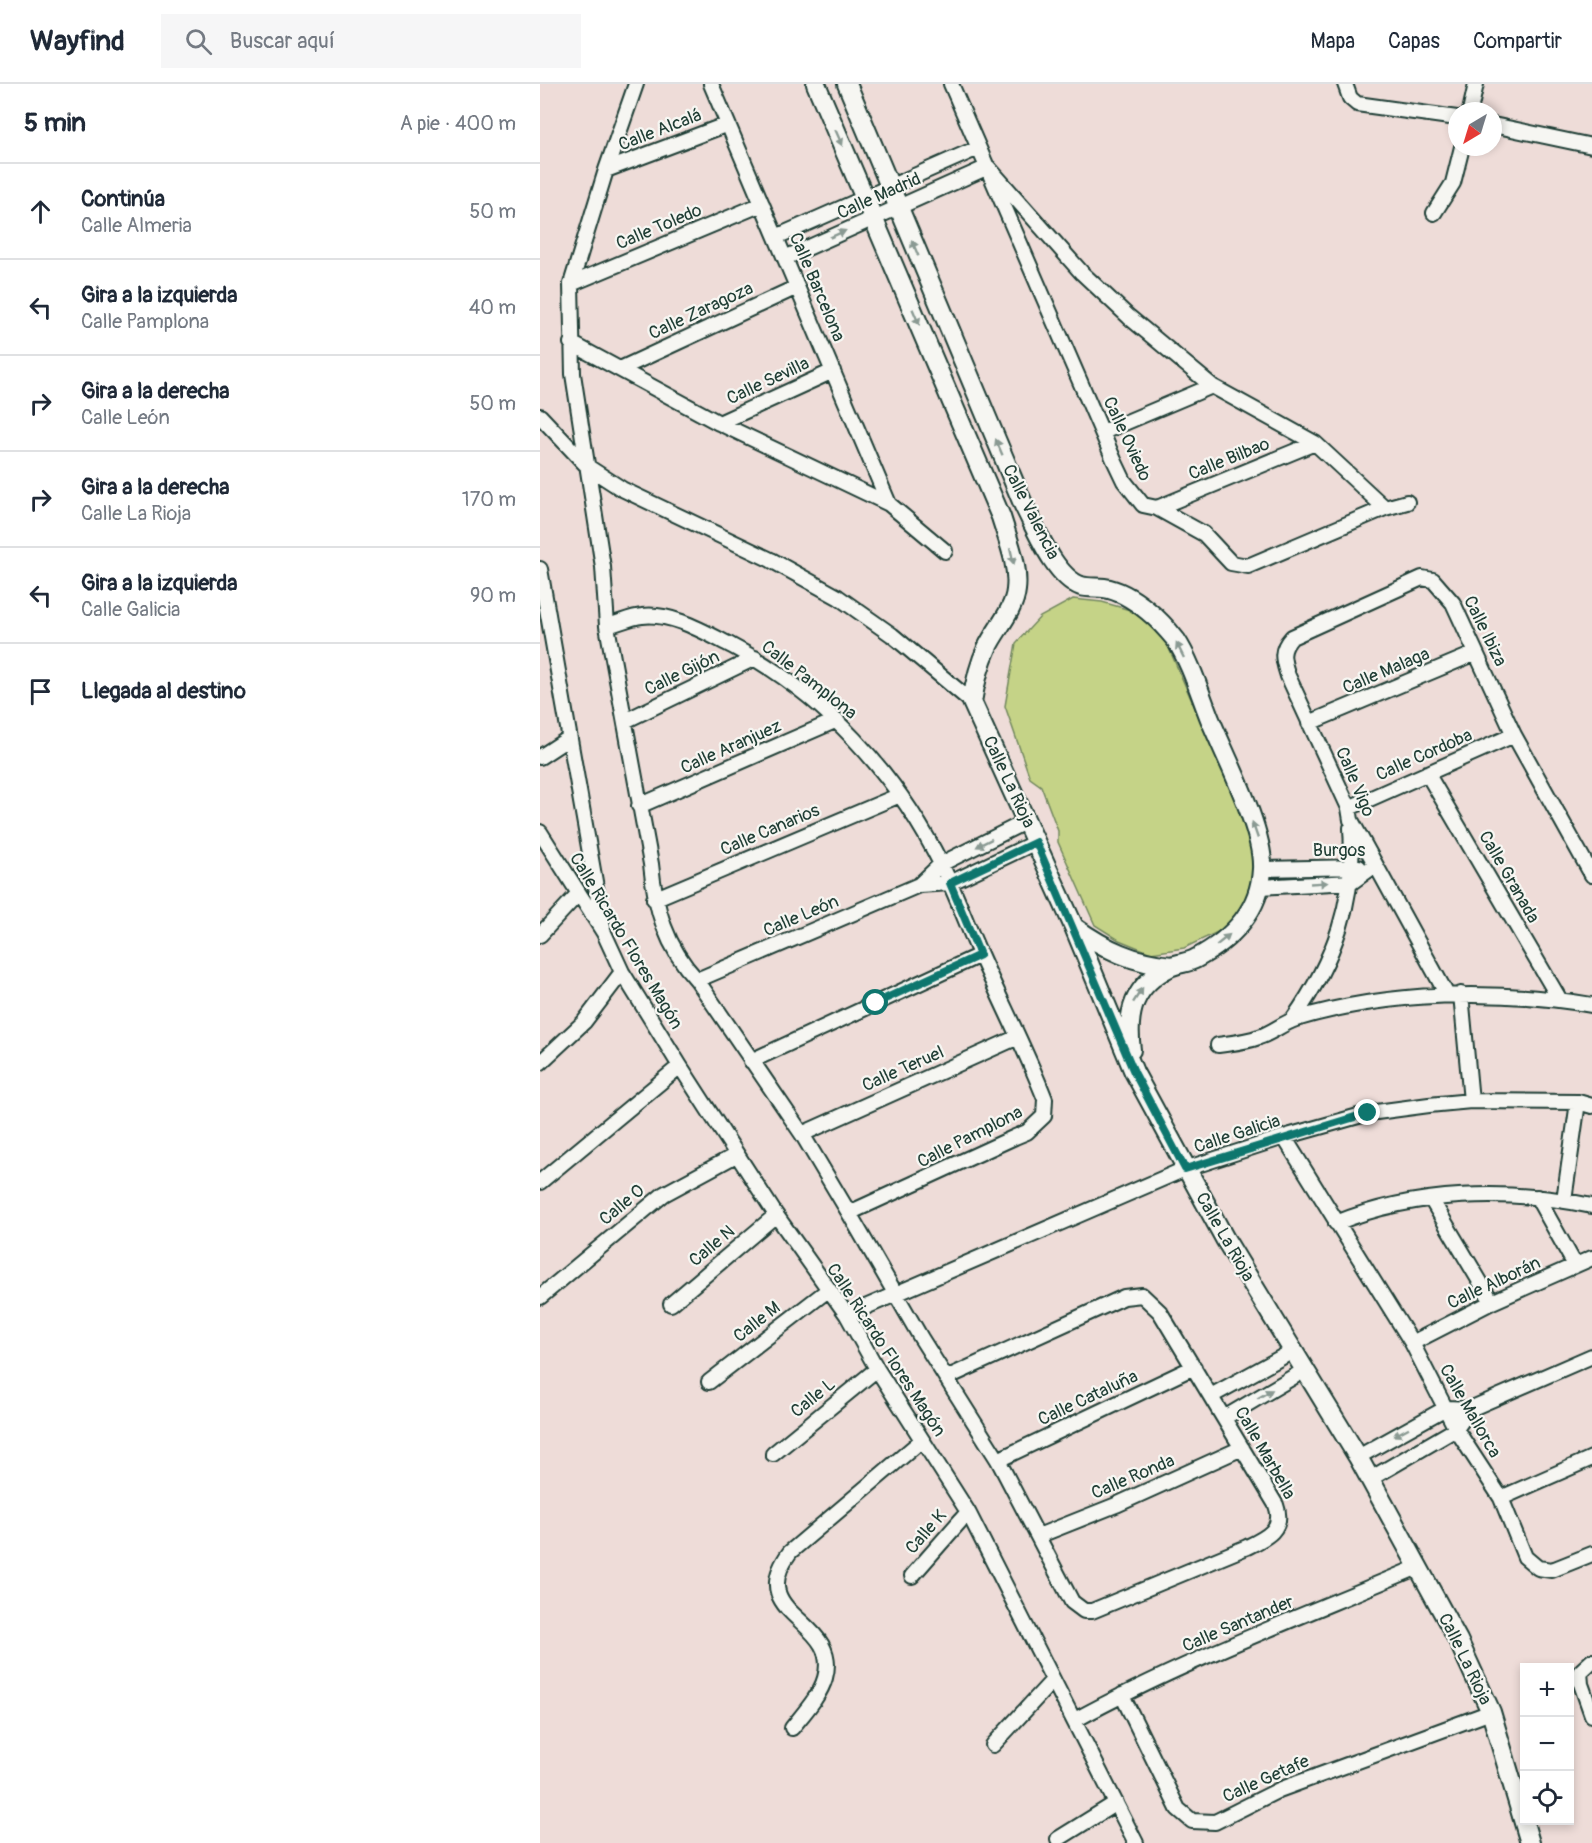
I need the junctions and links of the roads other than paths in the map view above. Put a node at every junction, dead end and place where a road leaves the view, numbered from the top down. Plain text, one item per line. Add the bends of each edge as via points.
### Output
1 (636, 84) edge
2 (711, 84) edge
3 (816, 84) edge
4 (847, 84) edge
5 (951, 84) edge
6 (1345, 84) edge
7 (1476, 84) edge
8 (1472, 102) edge
9 (1448, 117) edge
10 (728, 124) junction
11 (1502, 127) edge
12 (1592, 146) edge
13 (978, 148) junction
14 (1460, 156) edge
15 (988, 167) junction
16 (606, 170) junction
17 (890, 187) junction
18 (865, 198) junction
19 (762, 204) junction
20 (898, 207) junction
21 (1434, 213) dead end
22 (874, 218) junction
23 (777, 237) junction
24 (785, 258) junction
25 (571, 284) junction
26 (797, 287) junction
27 (571, 343) junction
28 (620, 369) junction
29 (832, 371) junction
30 (1212, 386) junction
31 (540, 417) edge
32 (719, 423) junction
33 (1103, 432) junction
34 (1315, 443) junction
35 (588, 467) junction
36 (1407, 502) dead end
37 (889, 504) junction
38 (1024, 506) junction
39 (1157, 508) junction
40 (1385, 508) junction
41 (1001, 517) junction
42 (945, 551) dead end
43 (540, 569) edge
44 (608, 626) junction
45 (1476, 653) junction
46 (755, 658) junction
47 (1288, 676) joint
48 (972, 702) junction
49 (837, 720) junction
50 (625, 722) junction
51 (1309, 723) junction
52 (1514, 735) junction
53 (569, 738) junction
54 (540, 757) edge
55 (1427, 773) junction
56 (900, 795) junction
57 (639, 806) junction
58 (1350, 814) junction
59 (1027, 821) junction
60 (540, 831) edge
61 (1036, 842) junction
62 (941, 864) junction
63 (1374, 866) junction
64 (1352, 875) junction
65 (1592, 875) edge
66 (1262, 878) junction
67 (950, 883) junction
68 (919, 885) junction
69 (578, 894) junction
70 (654, 899) junction
71 (1074, 927) junction
72 (603, 933) junction
73 (540, 935) edge
74 (980, 955) junction
75 (1172, 966) junction
76 (622, 972) junction
77 (697, 980) junction
78 (1446, 993) junction
79 (1461, 993) junction
80 (1560, 1000) junction
81 (1592, 1005) edge
82 (1293, 1019) junction
83 (1018, 1037) junction
84 (1218, 1045) dead end
85 (751, 1061) junction
86 (540, 1063) edge
87 (680, 1066) junction
88 (1134, 1072) junction
89 (1471, 1101) junction
90 (1578, 1102) junction
91 (1592, 1106) edge
92 (802, 1134) junction
93 (1284, 1137) junction
94 (736, 1155) junction
95 (1185, 1169) junction
96 (540, 1182) edge
97 (1537, 1197) junction
98 (1431, 1199) junction
99 (1563, 1200) junction
100 (1592, 1206) edge
101 (849, 1213) junction
102 (776, 1215) junction
103 (1336, 1223) junction
104 (1592, 1257) edge
105 (1575, 1264) junction
106 (828, 1290) junction
107 (895, 1294) junction
108 (540, 1298) edge
109 (1492, 1302) junction
110 (671, 1304) dead end
111 (847, 1315) junction
112 (1412, 1343) junction
113 (1293, 1351) junction
114 (1592, 1356) edge
115 (1194, 1367) junction
116 (877, 1369) junction
117 (1305, 1370) junction
118 (946, 1378) junction
119 (709, 1382) dead end
120 (1211, 1396) junction
121 (1446, 1408) junction
122 (1470, 1409) junction
123 (1224, 1418) junction
124 (1456, 1429) junction
125 (922, 1440) junction
126 (1242, 1448) junction
127 (773, 1454) dead end
128 (1358, 1457) junction
129 (1592, 1458) edge
130 (998, 1460) junction
131 (1370, 1479) junction
132 (1501, 1498) junction
133 (968, 1512) junction
134 (1038, 1536) junction
135 (1592, 1554) edge
136 (1418, 1567) junction
137 (912, 1576) dead end
138 (1592, 1661) edge
139 (1053, 1680) junction
140 (1122, 1695) junction
141 (1491, 1712) junction
142 (1592, 1715) edge
143 (1075, 1720) junction
144 (792, 1728) dead end
145 (993, 1745) dead end
146 (1116, 1803) junction
147 (1058, 1839) dead end
148 (1136, 1843) edge
149 (1530, 1843) edge

1 - 16 street
2 - 10 street, Calle Barcelona
3 -> 18 street, Calle Valencia
4 - 17 street, Calle Valencia
5 - 13 street, Calle Oviedo
6 - 9 street via 1350,98 1365,106
7 - 8 street
10 - 16 street, Calle Alcalá
10 - 19 street, Calle Barcelona
11 - 12 street
13 - 15 street, Calle Oviedo
13 - 17 street, Calle Madrid
14 - 21 street via 1454,183
15 - 20 street, Calle Madrid
15 - 30 street, Calle Oviedo via 1082,273
15 - 33 street, Calle Oviedo
16 - 25 street
17 - 18 street, Calle Madrid
17 - 20 street, Calle Valencia
18 - 22 street, Calle Valencia
18 - 23 street, Calle Madrid
19 - 23 street, Calle Barcelona
19 - 25 street, Calle Toledo
20 - 22 street, Calle Madrid
38 -> 20 street, Calle Valencia
24 -> 22 street, Calle Madrid
22 -> 41 street, Calle Valencia
23 - 24 street, Calle Barcelona
24 - 26 street, Calle Barcelona
25 - 27 street
26 - 28 street, Calle Zaragoza
26 - 29 street, Calle Barcelona
27 - 28 street, Calle Barcelona
27 - 35 street
28 - 32 street, Calle Barcelona
29 - 32 street, Calle Sevilla
29 - 37 street, Calle Barcelona
30 - 33 street
30 - 34 street, Calle Oviedo
31 - 35 street, Calle La Rioja
32 - 37 street, Calle Barcelona
33 - 39 street, Calle Oviedo via 1135,498 1143,505
34 - 39 street, Calle Bilbao
34 - 40 street, Calle Oviedo
35 - 44 street
35 - 48 street, Calle La Rioja via 622,489 771,560 838,597 892,635
36 - 40 street, Calle Oviedo
37 - 42 street, Calle Barcelona
38 - 41 street
66 -> 38 street, Calle Valencia via 1262,851 1253,824 1177,642 1148,610 1126,596 1106,588 1080,586 1065,574 1045,548
39 - 40 street, Calle Oviedo via 1204,534 1231,563 1248,566
41 -> 48 street, Calle Valencia via 1014,560 1016,591 987,646
43 - 53 street
44 - 46 street, Calle Pamplona via 642,616 659,616 711,635
44 - 50 street
45 - 47 street, Calle Ibiza via 1453,603 1433,580 1422,578 1292,637 1282,649
45 - 51 street, Calle Malaga
45 - 52 street, Calle Ibiza
46 - 49 street, Calle Pamplona
46 - 50 street, Calle Gijón
47 - 51 street, Calle Vigo
48 - 59 street, Calle La Rioja
49 - 56 street, Calle Pamplona
49 - 57 street, Calle Aranjuez
50 - 57 street
51 - 58 street, Calle Vigo
52 - 55 street, Calle Cordoba
52 - 65 street, Calle Ibiza
53 - 54 street
53 - 72 street
55 - 58 street, Calle Cordoba
55 - 80 street, Calle Granada
56 - 62 street, Calle Pamplona
56 - 70 street, Calle Canarios
57 - 70 street
58 - 63 street, Calle Vigo
58 - 64 street
59 - 61 street, Calle La Rioja
59 -> 62 street, Calle León
60 - 69 street, Calle Ricardo Flores Magón
61 - 67 street, Calle León
61 - 71 street, Calle La Rioja
62 - 67 street, Calle Pamplona
62 - 68 street, Calle León
63 - 64 street, Burgos
63 - 78 street, Calle Vigo
64 - 66 street, Burgos
64 - 82 street via 1338,938 1312,993
75 -> 66 street via 1193,960 1227,938 1255,903
67 - 68 street, Calle León
67 - 74 street, Calle Pamplona
68 - 77 street, Calle León
69 - 72 street, Calle Ricardo Flores Magón
69 - 73 street
70 - 77 street via 668,939
71 - 75 street via 1138,962
71 - 88 street, Calle La Rioja
72 - 76 street, Calle Ricardo Flores Magón
74 - 83 street, Calle Pamplona
74 - 85 street
88 -> 75 street via 1128,1024 1132,1004 1149,980
76 - 86 street via 584,1022
76 - 87 street, Calle Ricardo Flores Magón
77 - 85 street
78 - 79 street
78 - 82 street
79 - 80 street
79 - 89 street
80 - 81 street
82 - 84 street via 1259,1037
83 - 92 street, Calle Teruel
83 - 101 street, Calle Pamplona via 1045,1099 1044,1116 1027,1132
85 - 92 street
87 - 94 street, Calle Ricardo Flores Magón
87 - 96 street
88 - 95 street, Calle La Rioja
89 - 90 street, Calle Galicia
89 - 93 street, Calle Galicia via 1368,1113
90 - 91 street, Calle Galicia
90 - 99 street
92 - 101 street
93 - 95 street, Calle Galicia
93 - 103 street, Calle Mallorca
94 - 102 street, Calle Ricardo Flores Magón
94 - 108 street, Calle O via 664,1194
95 - 107 street, Calle Galicia
95 - 113 street, Calle La Rioja
97 - 98 street
97 - 99 street
97 - 105 street
98 - 103 street via 1362,1213
98 - 109 street
99 - 100 street
101 - 107 street, Calle Marbella
102 - 106 street, Calle Ricardo Flores Magón
102 - 110 street, Calle N
103 - 112 street, Calle Mallorca
104 - 105 street, Calle Alborán
105 - 109 street, Calle Alborán
106 - 111 street, Calle Ricardo Flores Magón
106 - 119 street, Calle M
107 - 111 street, Calle Galicia
107 - 118 street, Calle Marbella
109 - 112 street, Calle Alborán
111 - 116 street, Calle Ricardo Flores Magón
112 - 121 street, Calle Mallorca
113 - 117 street, Calle La Rioja
113 - 120 street
114 - 122 street
115 - 118 street, Calle Marbella via 1161,1312 1148,1299 1133,1294
115 - 120 street, Calle Marbella
115 - 130 street, Calle Cataluña
116 - 125 street, Calle Ricardo Flores Magón
116 - 127 street, Calle L
123 -> 117 street
117 - 128 street, Calle La Rioja
118 - 130 street, Calle Marbella
120 - 123 street, Calle Marbella
121 - 122 street
121 - 124 street, Calle Mallorca
121 -> 128 street
122 - 124 street
123 - 126 street, Calle Marbella
124 - 131 street
124 - 132 street, Calle Mallorca
125 - 133 street, Calle Ricardo Flores Magón
125 - 144 street via 790,1552 777,1572 777,1594 819,1642 826,1666 825,1679
126 - 134 street, Calle Ronda
126 - 134 street, Calle Marbella via 1280,1516 1273,1531 1247,1547 1084,1611 1072,1602
128 - 131 street, Calle La Rioja
129 - 132 street
130 - 134 street, Calle Marbella
131 - 136 street, Calle La Rioja
132 - 135 street, Calle Mallorca via 1525,1557 1532,1564 1552,1570
133 - 137 street, Calle K
133 - 139 street, Calle Ricardo Flores Magón
136 - 140 street, Calle Santander
136 - 141 street, Calle La Rioja
138 - 142 street via 1580,1672
139 - 143 street, Calle Ricardo Flores Magón
139 - 145 street
140 - 141 street, Calle Getafe via 1178,1809 1184,1817 1203,1823 1215,1822 1279,1790
140 - 143 street, Calle Santander
141 - 149 street, Calle La Rioja
143 - 146 street, Calle Ricardo Flores Magón
146 - 147 street
146 - 148 street, Calle Ricardo Flores Magón

